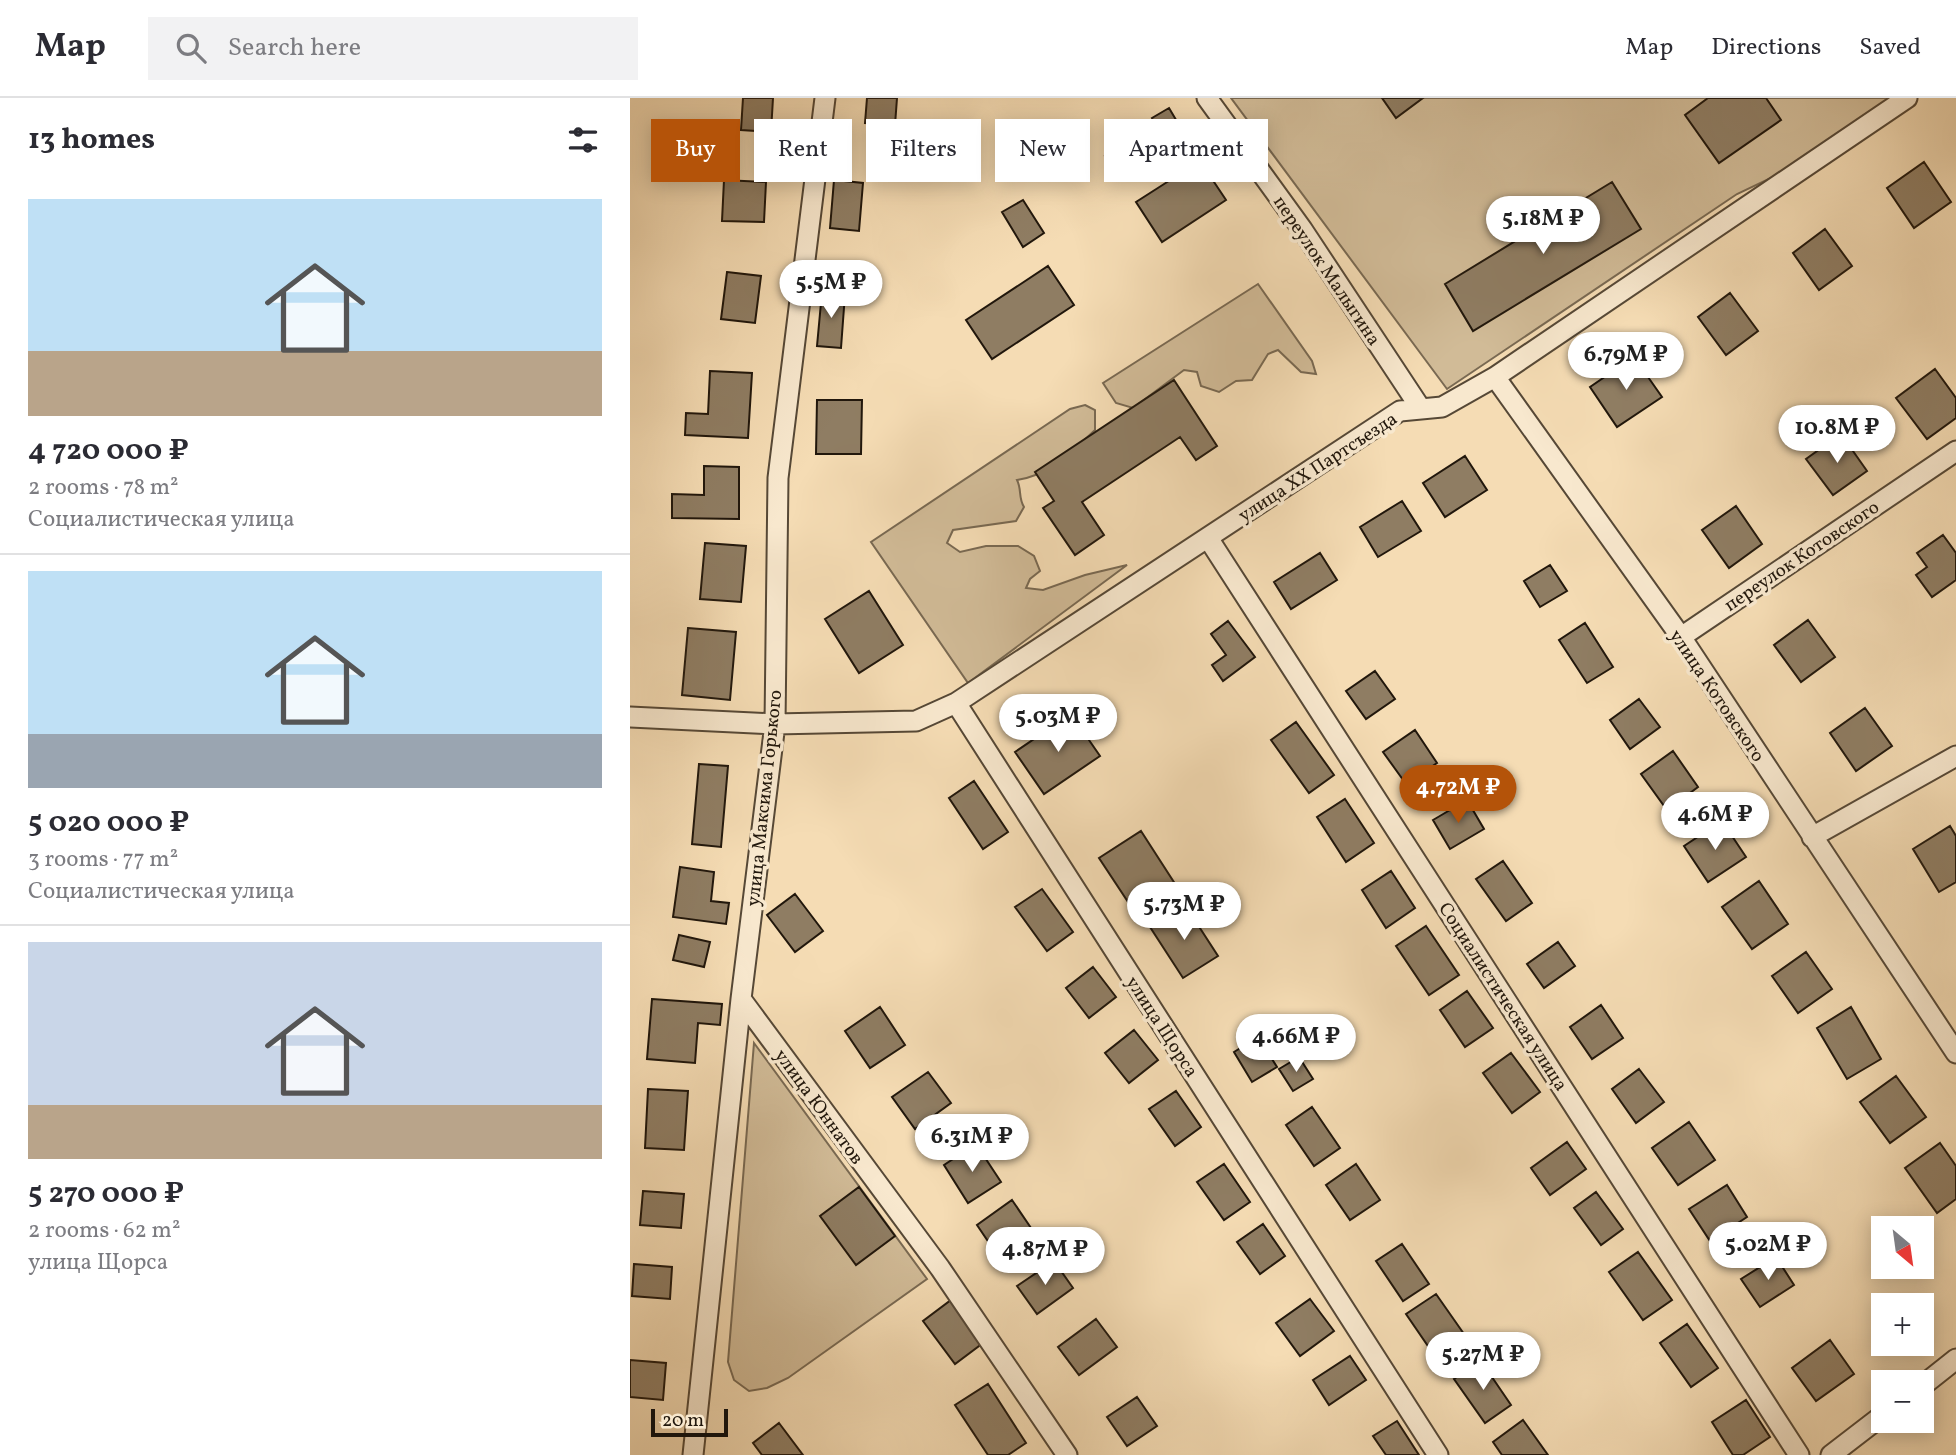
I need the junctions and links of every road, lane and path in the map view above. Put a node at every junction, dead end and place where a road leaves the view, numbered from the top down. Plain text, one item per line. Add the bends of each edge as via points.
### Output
1 (825, 98) edge
2 (1208, 98) edge
3 (1907, 98) edge
4 (1495, 377) junction
5 (1421, 409) junction
6 (1956, 451) edge
7 (1208, 538) junction
8 (1681, 637) junction
9 (956, 703) junction
10 (630, 717) edge
11 (775, 724) junction
12 (1956, 756) edge
13 (1812, 837) junction
14 (741, 999) junction
15 (1956, 1053) edge
16 (1956, 1359) edge
17 (1934, 1376) edge
18 (1871, 1424) edge
19 (693, 1455) edge
20 (1067, 1455) edge
21 (1438, 1455) edge
22 (1799, 1455) edge
23 (1831, 1455) edge

1 - 11 street, улица Максима Горького via 778,478
2 - 5 street, переулок Малыгина via 1302,229
3 - 4 street, улица XX Партсъезда
4 - 5 street, улица XX Партсъезда via 1442,407
4 - 8 street, улица Котовского
5 - 7 street, улица XX Партсъезда via 1400,411
6 - 8 street, переулок Котовского
7 - 9 street, улица XX Партсъезда
7 - 22 street, Социалистическая улица
8 - 13 street, улица Котовского
9 - 11 street, улица XX Партсъезда via 916,721
9 - 21 street, улица Щорса
10 - 11 street, улица XX Партсъезда
11 - 14 street, улица Максима Горького
12 - 13 street
13 - 15 street, улица Котовского
14 - 19 street, улица Максима Горького
14 - 20 street, улица Юннатов via 940,1268
16 - 17 street
18 - 23 street

